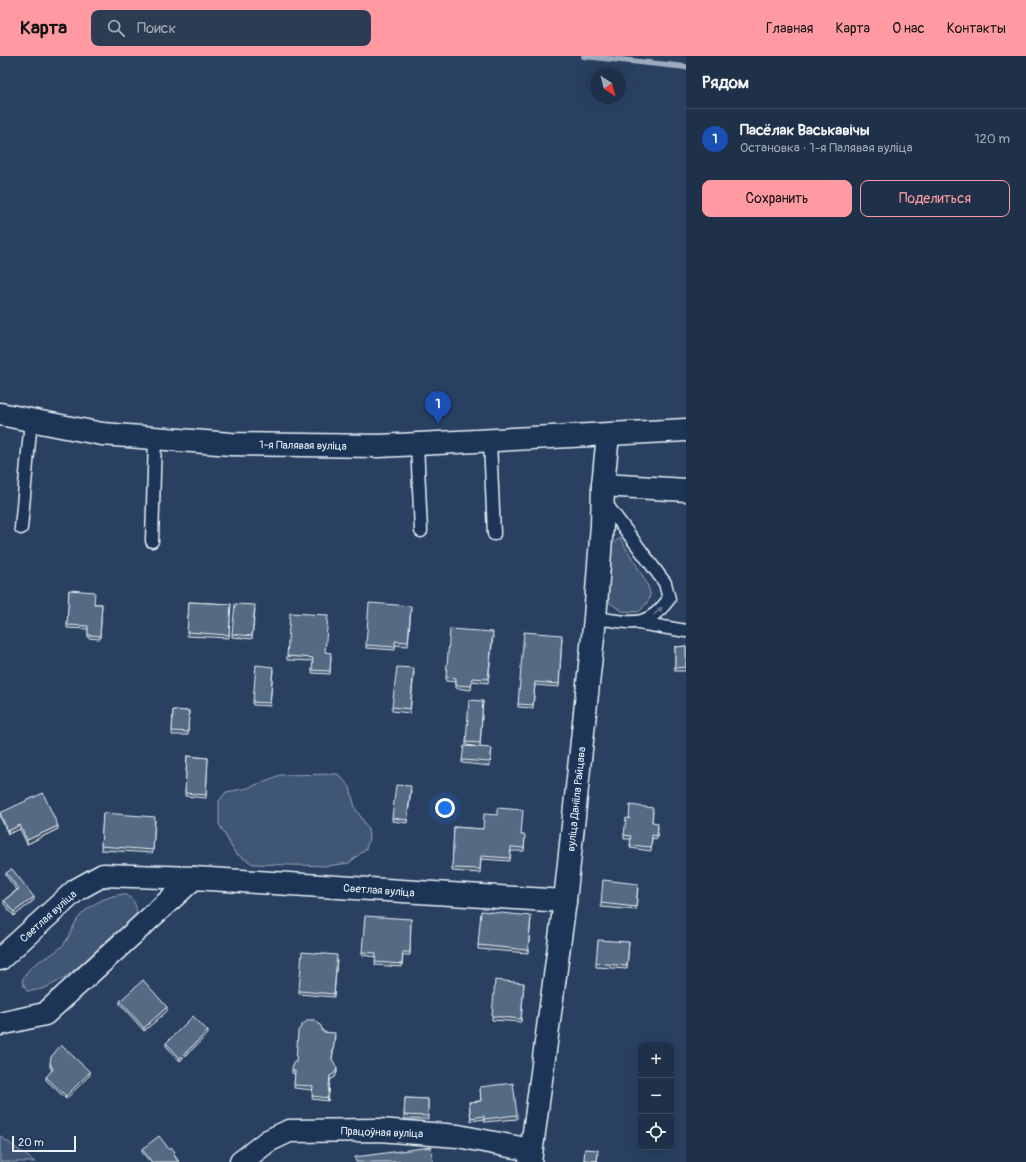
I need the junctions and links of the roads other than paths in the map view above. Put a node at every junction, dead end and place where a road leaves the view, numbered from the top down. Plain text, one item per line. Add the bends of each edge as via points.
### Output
1 (0, 414) edge
2 (31, 420) junction
3 (686, 430) edge
4 (608, 435) junction
5 (155, 438) junction
6 (490, 441) junction
7 (417, 444) junction
8 (686, 490) edge
9 (603, 492) junction
10 (21, 528) dead end
11 (421, 531) dead end
12 (494, 534) dead end
13 (152, 541) dead end
14 (595, 618) junction
15 (639, 623) junction
16 (686, 631) edge
17 (194, 878) junction
18 (565, 901) junction
19 (0, 959) edge
20 (0, 1024) edge
21 (530, 1156) edge
22 (241, 1162) edge

1 - 2 street, 1-я Палявая вуліца
2 - 5 street, 1-я Палявая вуліца via 102,434
2 - 10 lane
3 - 4 street, 1-я Палявая вуліца
4 - 6 street, 1-я Палявая вуліца
4 - 9 street, вуліца Данііла Райцава
5 - 7 street, 1-я Палявая вуліца via 231,444
5 - 13 lane
6 - 7 street, 1-я Палявая вуліца
6 - 12 lane
7 - 11 lane
8 - 9 street
9 - 14 street, вуліца Данііла Райцава
15 -> 9 lane via 659,613 669,599 665,583
14 - 15 lane
14 - 18 street, вуліца Данііла Райцава
15 - 16 lane
17 - 18 street, Светлая вуліца
17 - 19 street, Светлая вуліца via 103,875 76,890
17 - 20 street via 45,1014
18 - 21 street, вуліца Данііла Райцава
21 - 22 street, Працоўная вуліца via 458,1136 379,1130 289,1131 268,1141

